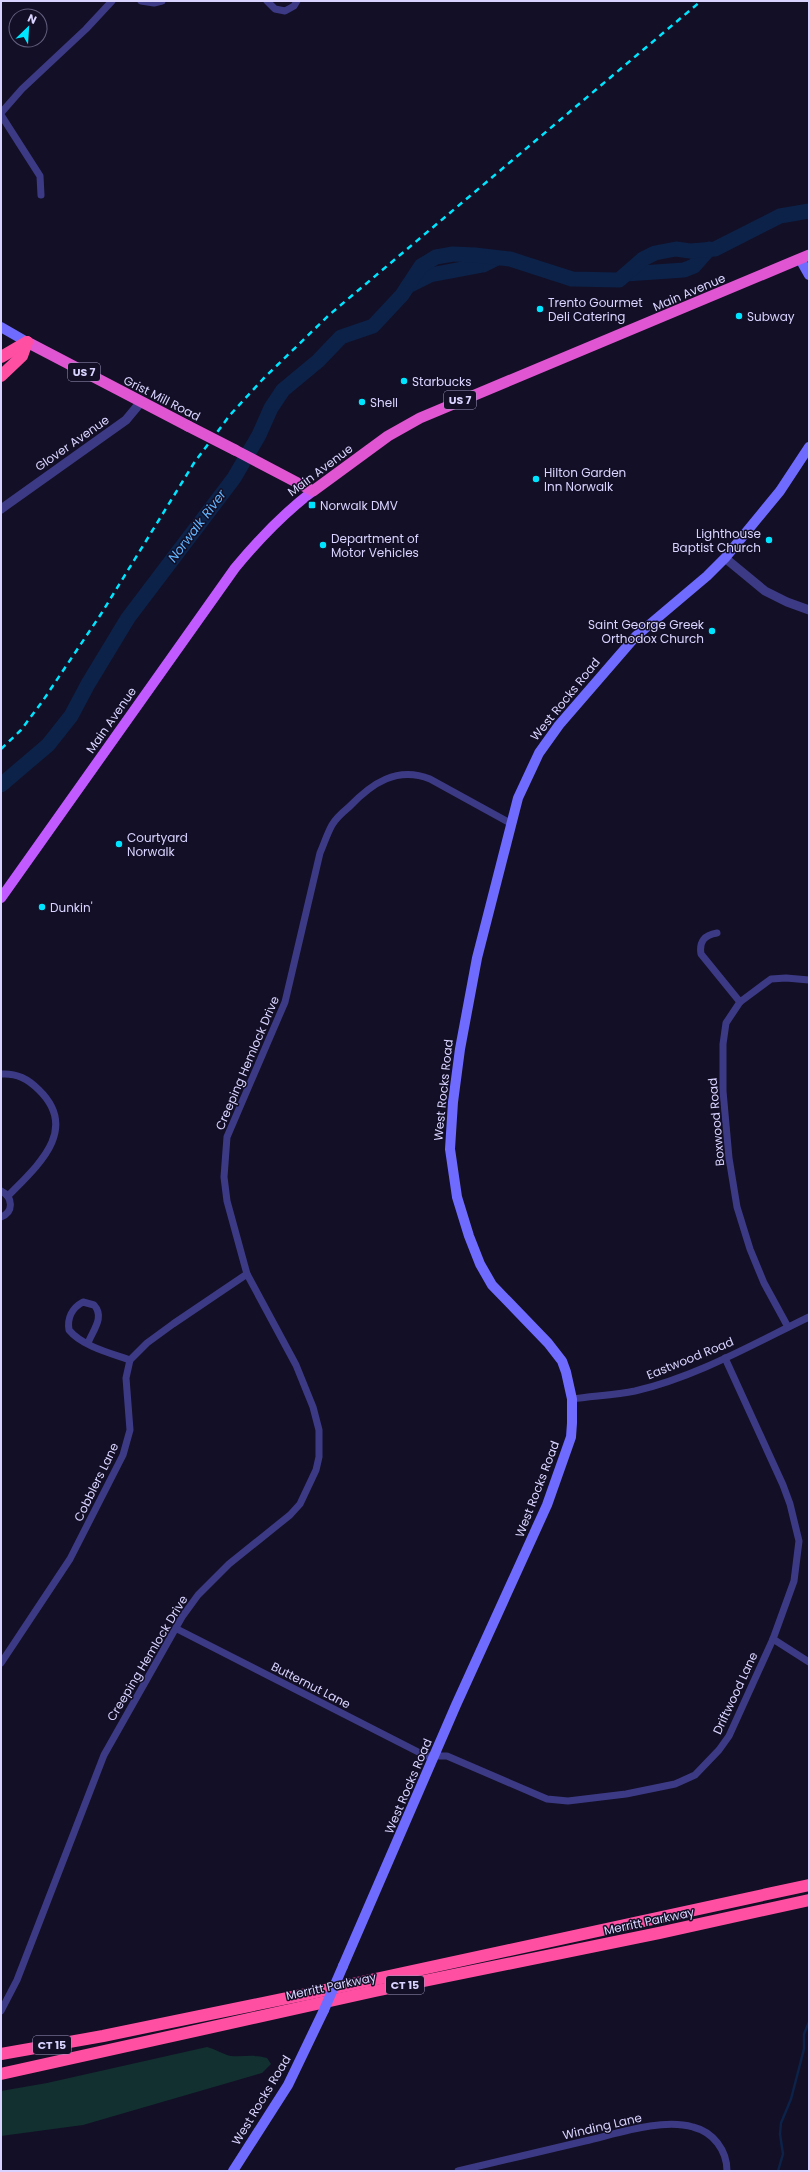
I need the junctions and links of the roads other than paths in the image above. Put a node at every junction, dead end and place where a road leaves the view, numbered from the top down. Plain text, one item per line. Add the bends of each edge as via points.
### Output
1 (112, 1) edge
2 (141, 1) edge
3 (162, 1) edge
4 (267, 1) edge
5 (297, 1) edge
6 (1, 114) edge
7 (41, 195) dead end
8 (804, 257) edge
9 (809, 276) edge
10 (1, 327) edge
11 (27, 342) junction
12 (1, 357) edge
13 (1, 376) edge
14 (141, 402) junction
15 (809, 447) edge
16 (313, 491) junction
17 (13, 499) junction
18 (1, 509) edge
19 (1, 516) edge
20 (724, 558) junction
21 (809, 610) edge
22 (512, 824) junction
23 (1, 898) edge
24 (716, 933) dead end
25 (809, 980) edge
26 (740, 1002) junction
27 (1, 1074) edge
28 (1, 1191) edge
29 (8, 1196) junction
30 (1, 1218) edge
31 (247, 1274) junction
32 (809, 1317) edge
33 (788, 1327) junction
34 (88, 1343) junction
35 (725, 1358) junction
36 (130, 1360) junction
37 (572, 1399) junction
38 (177, 1629) junction
39 (773, 1639) junction
40 (809, 1662) edge
41 (1, 1663) edge
42 (436, 1756) junction
43 (809, 1885) edge
44 (809, 1900) edge
45 (1, 2011) edge
46 (1, 2054) edge
47 (1, 2074) edge
48 (233, 2171) edge
49 (458, 2171) edge
50 (727, 2171) edge

1 - 6 street via 22,89
2 - 3 street
4 - 5 street via 275,9 285,11
6 - 7 street via 40,176
8 - 9 main road
8 - 16 highway, Main Avenue / US 7 via 420,418 388,436
10 - 11 main road, Grist Mill Road
11 - 12 highway
11 - 13 highway via 22,356
11 - 14 highway, Grist Mill Road / US 7
14 - 16 highway, Grist Mill Road / US 7, bridge
14 - 17 street, Glover Avenue via 126,420
15 - 20 main road, West Rocks Road via 789,480
16 - 23 main road, Main Avenue via 294,505 235,568
17 - 18 street, Glover Avenue
17 - 19 street, Glover Avenue
20 - 21 street via 765,591
20 - 22 main road, West Rocks Road via 708,576 636,636 559,725 531,768 518,798
22 - 31 street, Creeping Hemlock Drive via 417,774 393,776 368,788 333,824 320,853 285,1002 230,1129 226,1146 224,1177 227,1200
22 - 37 main road, West Rocks Road via 474,973 460,1049 450,1149 457,1197 468,1236 480,1264 492,1285 559,1357 566,1372
24 - 26 street via 702,940 699,946 701,954
25 - 26 street via 771,980
26 - 33 street, Boxwood Road via 726,1023 723,1044 723,1091 729,1158 737,1207 750,1249 764,1283
27 - 29 street via 19,1076 29,1081 45,1096 52,1107 56,1124 54,1141
28 - 29 street
29 - 30 street via 10,1210
31 - 36 street via 147,1343
31 - 38 street, Creeping Hemlock Drive via 306,1387 319,1430 319,1457 313,1480 300,1504 290,1515 228,1564 198,1595
32 - 33 street, Eastwood Road
33 - 35 street, Eastwood Road
34 - 34 street via 73,1335 68,1325 70,1314 82,1302 94,1305 99,1314 99,1320
34 - 36 street
35 - 37 street, Eastwood Road via 635,1391
35 - 39 street, Driftwood Lane via 783,1485 799,1541 794,1580
36 - 41 street, Cobblers Lane via 126,1378 130,1430 122,1455 70,1558
37 - 42 main road, West Rocks Road via 570,1437 559,1476 456,1705
38 - 42 street, Butternut Lane via 426,1756
38 - 45 street, Creeping Hemlock Drive via 104,1755 17,1980
39 - 40 street
39 - 42 street, Driftwood Lane via 729,1736 695,1775 675,1784 626,1794 568,1801 547,1799 447,1756
42 - 48 main road, West Rocks Road, bridge via 324,2010 288,2085
43 - 46 highway, Merritt Parkway / CT 15 via 300,1996
44 - 47 highway, Merritt Parkway / CT 15 via 376,1991
49 - 50 street, Winding Lane via 627,2132 670,2125 692,2127 708,2133 721,2147

